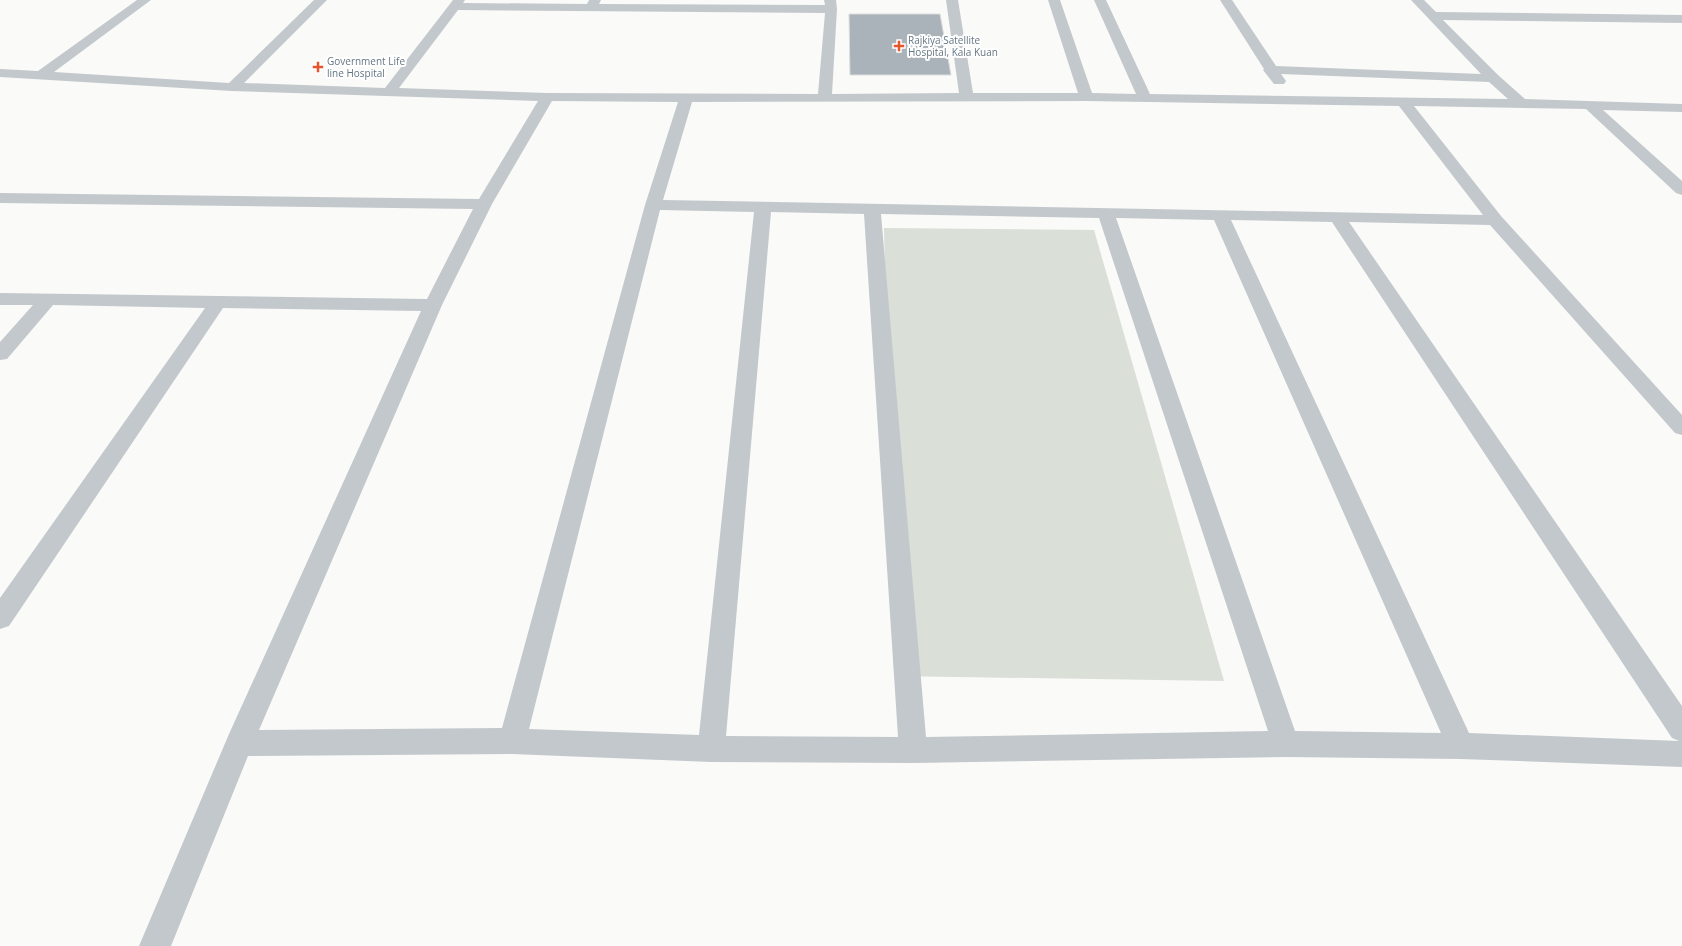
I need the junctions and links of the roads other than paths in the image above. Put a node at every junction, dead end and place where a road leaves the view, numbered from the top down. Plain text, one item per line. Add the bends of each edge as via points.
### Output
1 (145, 0) edge
2 (321, 0) edge
3 (952, 0) edge
4 (1054, 0) edge
5 (1100, 0) edge
6 (1226, 0) edge
7 (1417, 0) edge
8 (456, 3) edge
9 (593, 4) edge
10 (664, 4) edge
11 (744, 4) edge
12 (830, 5) edge
13 (1433, 16) junction
14 (1682, 19) edge
15 (1270, 70) junction
16 (0, 73) edge
17 (42, 75) junction
18 (1493, 78) junction
19 (232, 87) junction
20 (388, 93) junction
21 (547, 97) junction
22 (967, 97) junction
23 (1086, 97) junction
24 (1145, 97) junction
25 (686, 98) junction
26 (825, 98) junction
27 (1292, 100) junction
28 (1404, 102) junction
29 (1521, 103) junction
30 (1592, 106) junction
31 (1682, 108) edge
32 (1682, 190) edge
33 (0, 198) edge
34 (484, 204) junction
35 (653, 205) junction
36 (763, 207) junction
37 (872, 209) junction
38 (1106, 213) junction
39 (1220, 215) junction
40 (1337, 217) junction
41 (1495, 220) junction
42 (0, 299) edge
43 (49, 300) junction
44 (218, 302) junction
45 (433, 305) junction
46 (0, 354) edge
47 (1682, 428) edge
48 (0, 618) edge
49 (1682, 729) edge
50 (512, 741) junction
51 (239, 743) junction
52 (1286, 744) junction
53 (1461, 746) junction
54 (711, 749) junction
55 (913, 750) junction
56 (1682, 754) edge
57 (155, 946) edge

1 - 17 street
2 - 19 street
3 - 22 street
4 - 23 street
5 - 24 street
6 - 15 street
7 - 13 street
8 - 9 street
8 - 20 street
9 - 10 street
10 - 11 street
11 - 12 street
12 - 26 street
13 - 14 street
13 - 18 street
15 - 18 street
15 - 27 street
16 - 17 street
17 - 19 street
18 - 29 street
19 - 20 street
20 - 21 street
21 - 25 street
21 - 34 street
22 - 23 street
22 - 26 street
23 - 24 street
24 - 27 street
25 - 26 street
25 - 35 street
27 - 28 street
28 - 29 street
28 - 41 street
29 - 30 street
30 - 31 street
30 - 32 street
33 - 34 street
34 - 45 street
35 - 36 street
35 - 50 street
36 - 37 street
36 - 54 street
37 - 38 street
37 - 55 street
38 - 39 street
38 - 52 street
39 - 40 street
39 - 53 street
40 - 41 street
40 - 49 street
41 - 47 street
42 - 43 street
43 - 44 street
43 - 46 street
44 - 45 street
44 - 48 street
45 - 51 street
50 - 51 street
50 - 54 street
51 - 57 street
52 - 53 street
52 - 55 street
53 - 56 street
54 - 55 street

